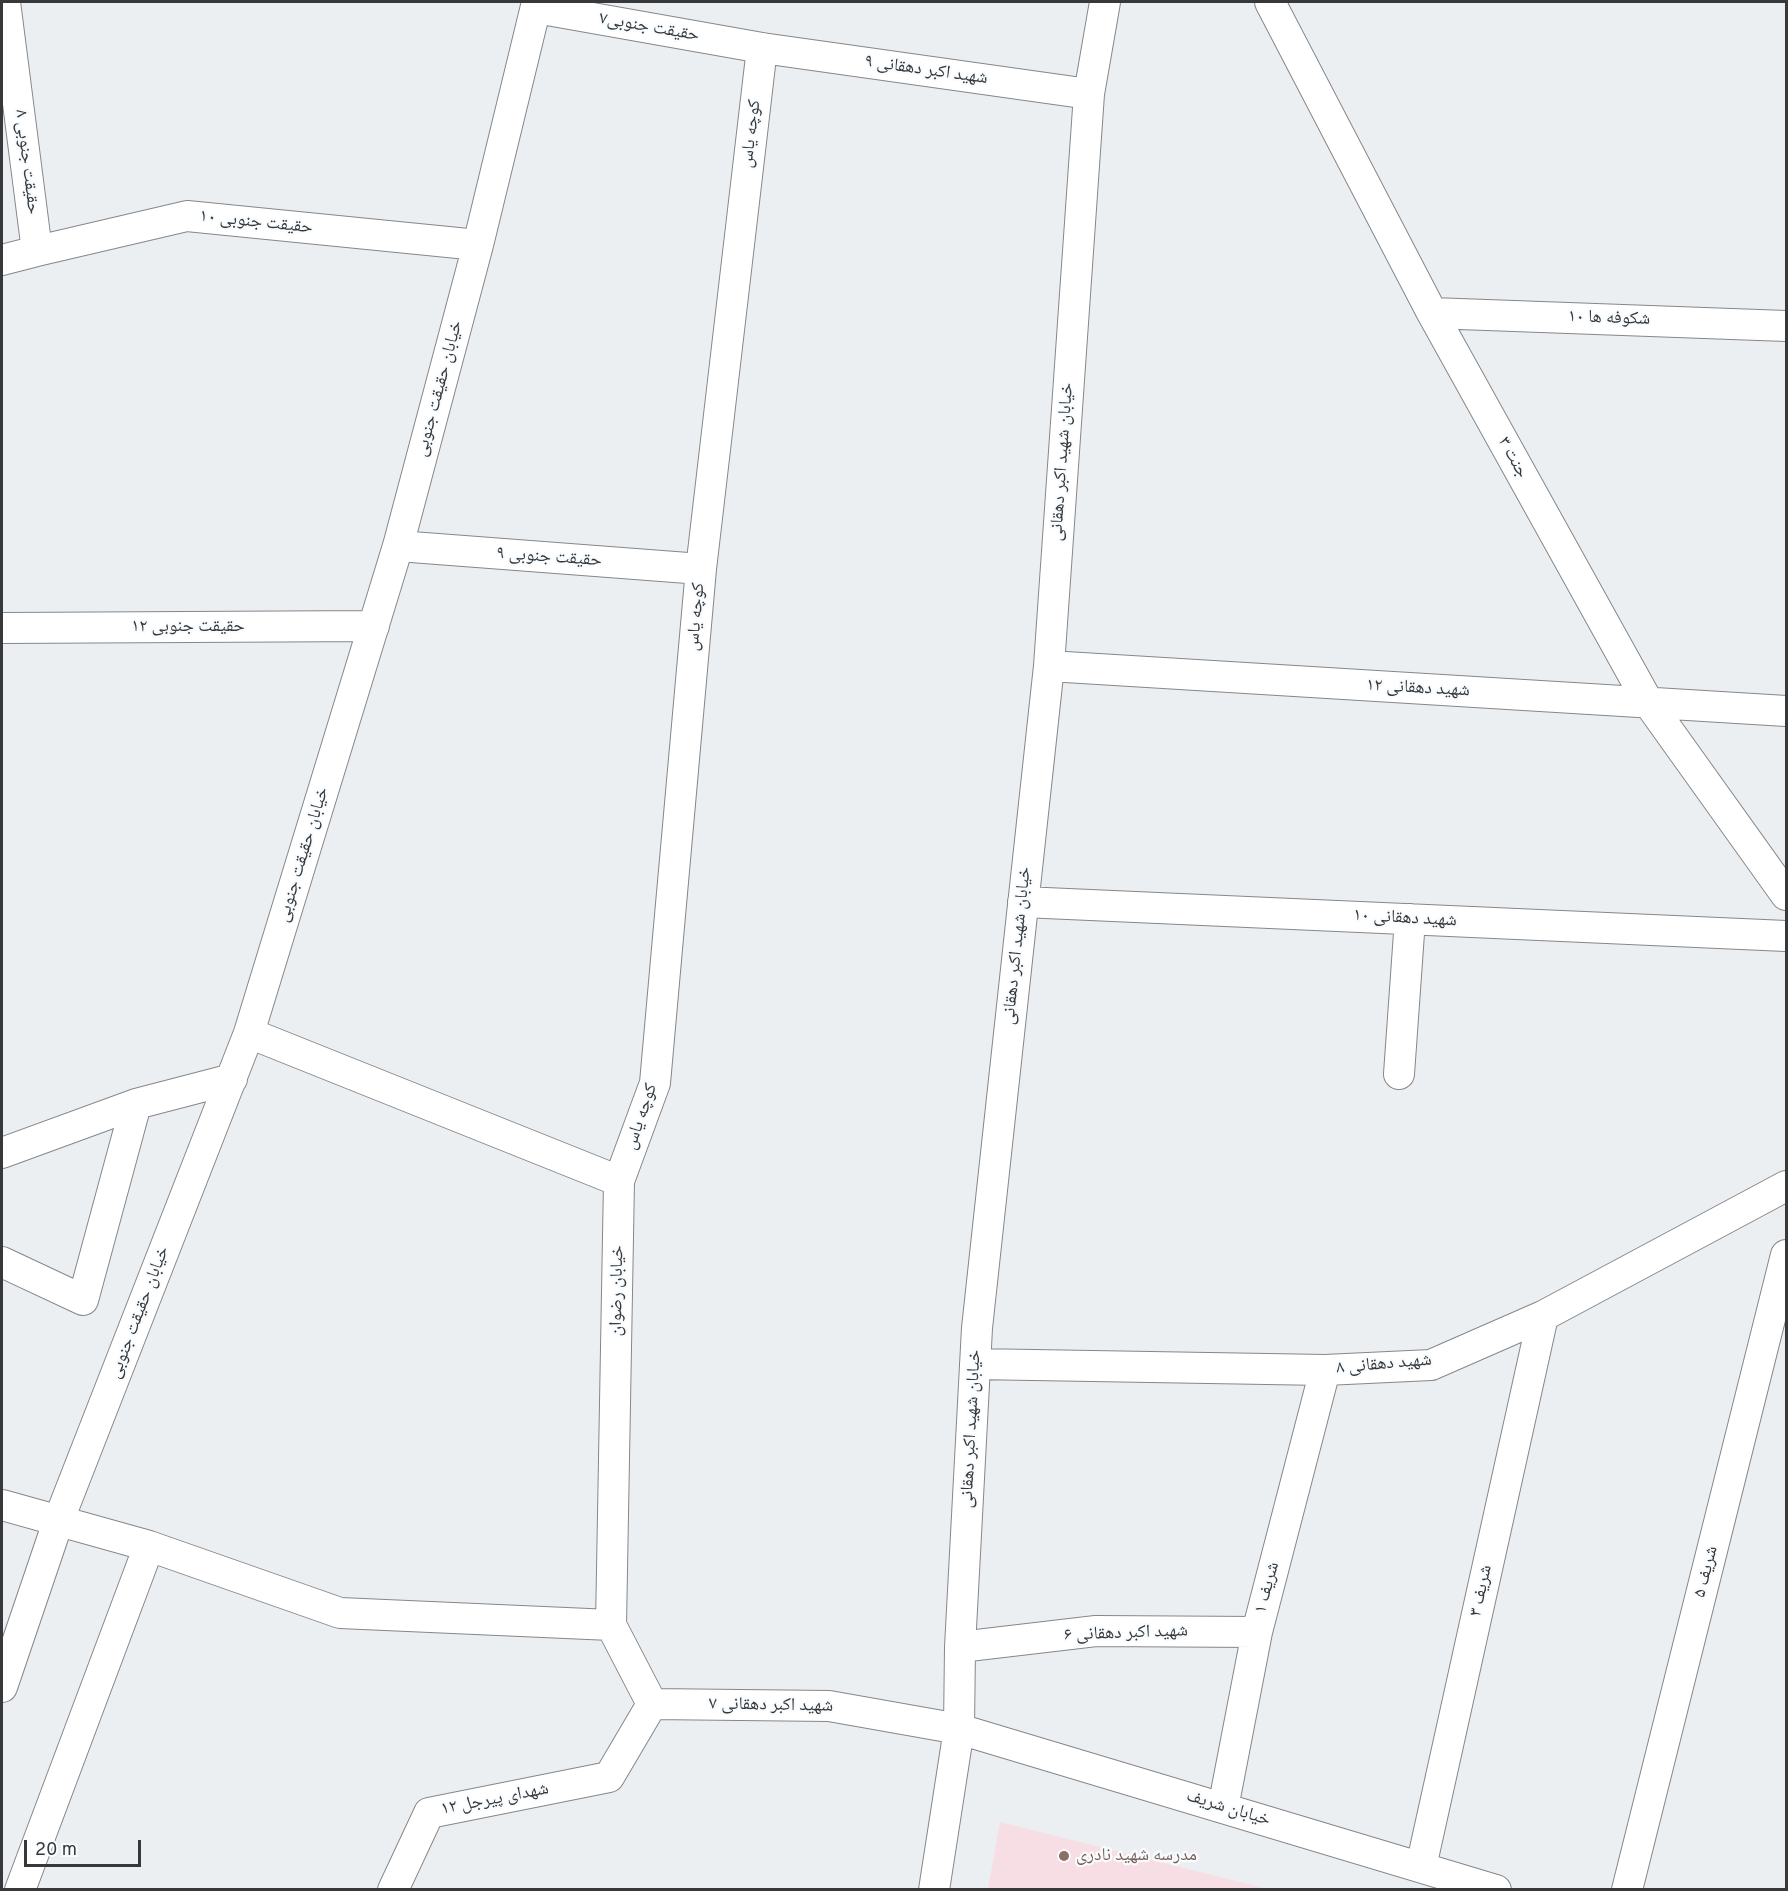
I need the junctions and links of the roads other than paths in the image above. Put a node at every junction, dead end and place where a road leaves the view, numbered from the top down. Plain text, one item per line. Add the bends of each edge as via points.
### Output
1 (5, 2) edge
2 (1105, 2) edge
3 (1270, 2) edge
4 (536, 5) edge
5 (6, 47) edge
6 (762, 48) junction
7 (1089, 94) junction
8 (478, 245) junction
9 (37, 251) junction
10 (2, 260) edge
11 (1432, 313) junction
12 (1786, 326) edge
13 (398, 546) junction
14 (701, 569) junction
15 (374, 626) junction
16 (2, 628) edge
17 (1049, 666) junction
18 (1648, 702) junction
19 (1786, 711) edge
20 (1786, 895) edge
21 (1023, 902) junction
22 (1410, 919) junction
23 (1786, 936) edge
24 (249, 1033) junction
25 (1398, 1074) dead end
26 (232, 1079) junction
27 (136, 1104) junction
28 (2, 1154) edge
29 (619, 1181) junction
30 (1786, 1186) edge
31 (1786, 1255) edge
32 (2, 1262) edge
33 (1543, 1316) junction
34 (975, 1364) junction
35 (1325, 1370) junction
36 (2, 1505) edge
37 (58, 1522) junction
38 (149, 1546) junction
39 (611, 1625) junction
40 (1257, 1632) junction
41 (960, 1647) junction
42 (2, 1687) edge
43 (652, 1704) junction
44 (959, 1729) junction
45 (1223, 1808) junction
46 (1421, 1867) junction
47 (20, 1890) edge
48 (393, 1890) edge
49 (934, 1890) edge
50 (1496, 1890) edge
51 (1627, 1890) edge

1 - 5 street, حقیقت جنوبی ۸
2 - 7 street, خیابان شهید اکبر دهقانی
3 - 11 street, جنت ۳
4 - 6 street, حقیقت جنوبی۷
4 - 8 street, خیابان حقیقت جنوبی
5 - 9 street, حقیقت جنوبی ۸
6 - 7 street, شهید اکبر دهقانی ۹
6 - 14 street, کوچه یاس
7 - 17 street, خیابان شهید اکبر دهقانی
8 - 9 street, حقیقت جنوبی ۱۰ via 187,216
8 - 13 street, خیابان حقیقت جنوبی
9 - 10 street
11 - 12 street, شکوفه ها ۱۰
11 - 18 street, جنت ۳
13 - 14 street, حقیقت جنوبی ۹
13 - 15 street, خیابان حقیقت جنوبی
14 - 29 street, کوچه یاس via 655,1083
15 - 16 street, حقیقت جنوبی ۱۲
15 - 24 street, خیابان حقیقت جنوبی
17 - 18 street, شهید دهقانی ۱۲
17 - 21 street, خیابان شهید اکبر دهقانی
18 - 19 street, شهید دهقانی ۱۲
18 - 20 street, جنت ۳
21 - 22 street, شهید دهقانی ۱۰
21 - 34 street, خیابان شهید اکبر دهقانی
22 - 23 street, شهید دهقانی ۱۰
22 - 25 street
24 - 26 street, خیابان حقیقت جنوبی
24 - 29 street
26 - 27 street
26 - 37 street, خیابان حقیقت جنوبی
27 - 28 street
27 - 32 street via 83,1300
29 - 39 street, خیابان رضوان
30 - 33 street, شهید دهقانی ۸
31 - 51 street, شریف ۵
33 - 35 street, شهید دهقانی ۸ via 1431,1365
33 - 46 street, شریف ۳
34 - 35 street, شهید دهقانی ۸
34 - 41 street, خیابان شهید اکبر دهقانی
35 - 40 street, شریف ۱
36 - 37 street
37 - 38 street
37 - 42 street, خیابان حقیقت جنوبی
38 - 39 street via 340,1613
38 - 47 street
39 - 43 street, خیابان رضوان
40 - 41 street, شهید اکبر دهقانی ۶ via 1096,1631
40 - 45 street, شریف ۱
41 - 44 street, خیابان شهید اکبر دهقانی
43 - 44 street, شهید اکبر دهقانی ۷ via 829,1706
43 - 48 street, شهدای پیرجل ۱۲ via 609,1777 429,1813
44 - 45 street, خیابان شریف
44 - 49 street, خیابان شهید اکبر دهقانی
45 - 46 street, خیابان شریف
46 - 50 street, خیابان شریف

